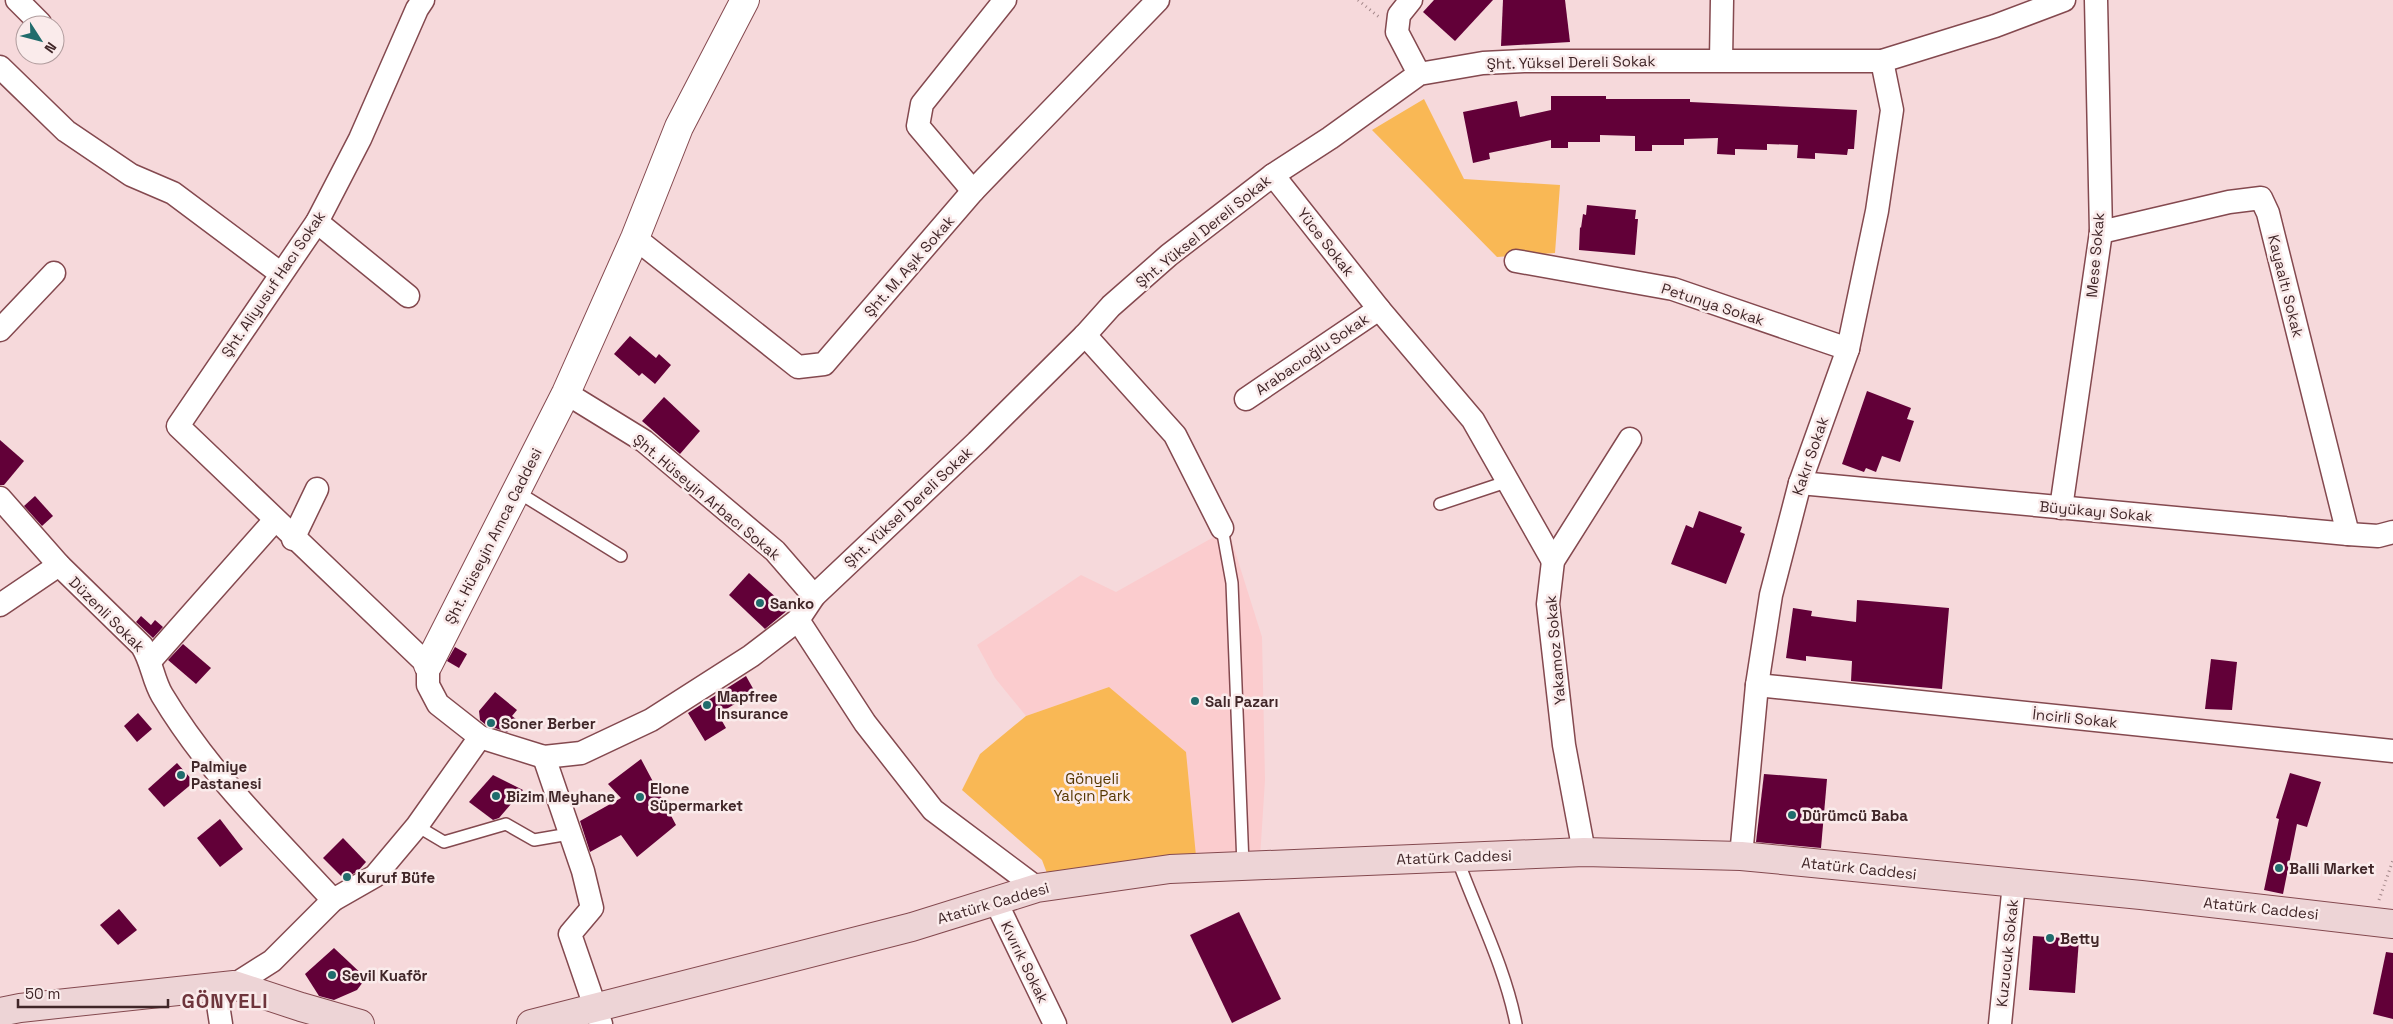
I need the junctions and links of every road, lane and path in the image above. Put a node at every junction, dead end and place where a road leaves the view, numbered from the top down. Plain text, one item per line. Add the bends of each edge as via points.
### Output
1 (17, 0) edge
2 (745, 0) edge
3 (1005, 0) edge
4 (1158, 0) edge
5 (1410, 0) edge
6 (1722, 0) edge
7 (2064, 0) edge
8 (2096, 0) edge
9 (417, 3) edge
10 (32, 15) edge
11 (1721, 60) junction
12 (1882, 61) junction
13 (0, 67) edge
14 (1419, 74) junction
15 (1273, 175) junction
16 (973, 191) junction
17 (317, 222) junction
18 (2101, 232) junction
19 (635, 238) junction
20 (1516, 261) dead end
21 (54, 273) dead end
22 (280, 273) junction
23 (408, 296) dead end
24 (1379, 309) junction
25 (0, 330) edge
26 (1085, 335) junction
27 (1848, 349) junction
28 (566, 393) junction
29 (1246, 399) dead end
30 (1630, 439) dead end
31 (1509, 481) junction
32 (1800, 483) junction
33 (317, 489) dead end
34 (516, 491) junction
35 (0, 498) edge
36 (1440, 504) dead end
37 (2061, 508) junction
38 (275, 520) junction
39 (1222, 528) joint
40 (2393, 532) edge
41 (2348, 534) junction
42 (293, 539) junction
43 (621, 556) dead end
44 (1552, 561) junction
45 (59, 565) junction
46 (814, 596) junction
47 (0, 605) edge
48 (798, 620) junction
49 (151, 660) junction
50 (428, 665) junction
51 (1757, 685) junction
52 (480, 737) junction
53 (2393, 751) edge
54 (544, 757) junction
55 (417, 826) junction
56 (569, 834) junction
57 (1584, 852) junction
58 (1741, 856) junction
59 (1456, 857) junction
60 (2393, 860) edge
61 (1243, 865) junction
62 (2014, 883) junction
63 (1037, 888) junction
64 (333, 900) junction
65 (995, 900) junction
66 (2382, 922) edge
67 (225, 985) junction
68 (0, 1012) edge
69 (598, 1015) edge
70 (222, 1024) edge
71 (360, 1024) edge
72 (532, 1024) edge
73 (1055, 1024) edge
74 (1516, 1024) edge
75 (2000, 1024) edge

1 - 10 street
2 - 19 street, Şht. Hüseyin Amca Caddesi via 680,127
3 - 16 street via 922,104 918,126
4 - 16 street, Şht. M. Aşık Sokak
5 - 14 street via 1399,15 1397,32
6 - 11 street
7 - 12 street, Şht. Yüksel Dereli Sokak via 1995,26
8 - 18 street, Mese Sokak
9 - 17 street, Şht. Aliyusuf Hacı Sokak via 360,139
11 - 12 street, Şht. Yüksel Dereli Sokak
11 - 14 street, Şht. Yüksel Dereli Sokak via 1524,61 1483,63
12 - 27 street, Kakır Sokak via 1892,110 1877,211
13 - 22 street via 66,131 132,175 173,192
14 - 15 street, Şht. Yüksel Dereli Sokak
15 - 24 street, Yüce Sokak
15 - 26 street, Şht. Yüksel Dereli Sokak via 1169,255 1111,306
16 - 19 street, Şht. M. Aşık Sokak via 824,364 798,367
17 - 22 street, Şht. Aliyusuf Hacı Sokak
17 - 23 street
18 - 37 street, Mese Sokak
18 - 41 street, Kayaaltı Sokak via 2229,202 2261,198 2268,213
19 - 28 street, Şht. Hüseyin Amca Caddesi
20 - 27 street, Petunya Sokak via 1673,288
21 - 25 street
22 - 38 street, Şht. Aliyusuf Hacı Sokak via 178,426
24 - 29 street, Arabacıoğlu Sokak
24 - 31 street, Yüce Sokak via 1472,420
26 - 39 street via 1175,435
26 - 46 street, Şht. Yüksel Dereli Sokak
27 - 32 street, Kakır Sokak
28 - 34 street, Şht. Hüseyin Amca Caddesi
28 - 46 street, Şht. Hüseyin Arbacı Sokak via 644,441 775,551
30 - 44 street, Yakamoz Sokak
31 - 36 lane
31 - 44 street
32 - 37 street, Büyükayı Sokak
32 - 51 street, Kakır Sokak via 1771,595
33 - 42 street
34 - 43 lane
34 - 50 street, Şht. Hüseyin Amca Caddesi
35 - 45 street, Düzenli Sokak
37 - 41 street, Büyükayı Sokak
38 - 42 street
38 - 49 street
39 - 61 lane via 1232,583
40 - 41 street, Büyükayı Sokak via 2378,536
42 - 50 street
44 - 57 street, Yakamoz Sokak via 1548,604 1564,745
45 - 47 street
45 - 49 street, Düzenli Sokak via 142,646
46 - 48 street, Şht. Yüksel Dereli Sokak
48 - 54 street, Şht. Yüksel Dereli Sokak via 751,656 651,720 581,753
48 - 63 street via 864,723 933,810
49 - 64 street, Düzenli Sokak via 162,694 224,782
50 - 52 street via 428,685 438,704
51 - 53 street, İncirli Sokak
51 - 58 street, Kakır Sokak
52 - 54 street, Şht. Yüksel Dereli Sokak
52 - 55 street
54 - 56 street
55 - 56 lane via 444,842 506,824 534,840
55 - 64 street via 375,876
56 - 69 street via 592,908 570,934
57 - 58 main road, Atatürk Caddesi
57 - 59 main road, Atatürk Caddesi
58 - 62 main road, Atatürk Caddesi
59 - 61 main road, Atatürk Caddesi
59 - 74 lane via 1492,947
60 - 66 path
61 - 63 main road, Atatürk Caddesi via 1170,869
62 - 66 main road, Atatürk Caddesi
62 - 75 street, Kuzucuk Sokak
63 - 65 main road, Atatürk Caddesi
64 - 67 street via 272,961
65 - 69 main road, Atatürk Caddesi via 912,927 641,998
65 - 73 street, Kıvırık Sokak
67 - 68 main road
67 - 70 street
67 - 71 main road
69 - 72 main road, Atatürk Caddesi

